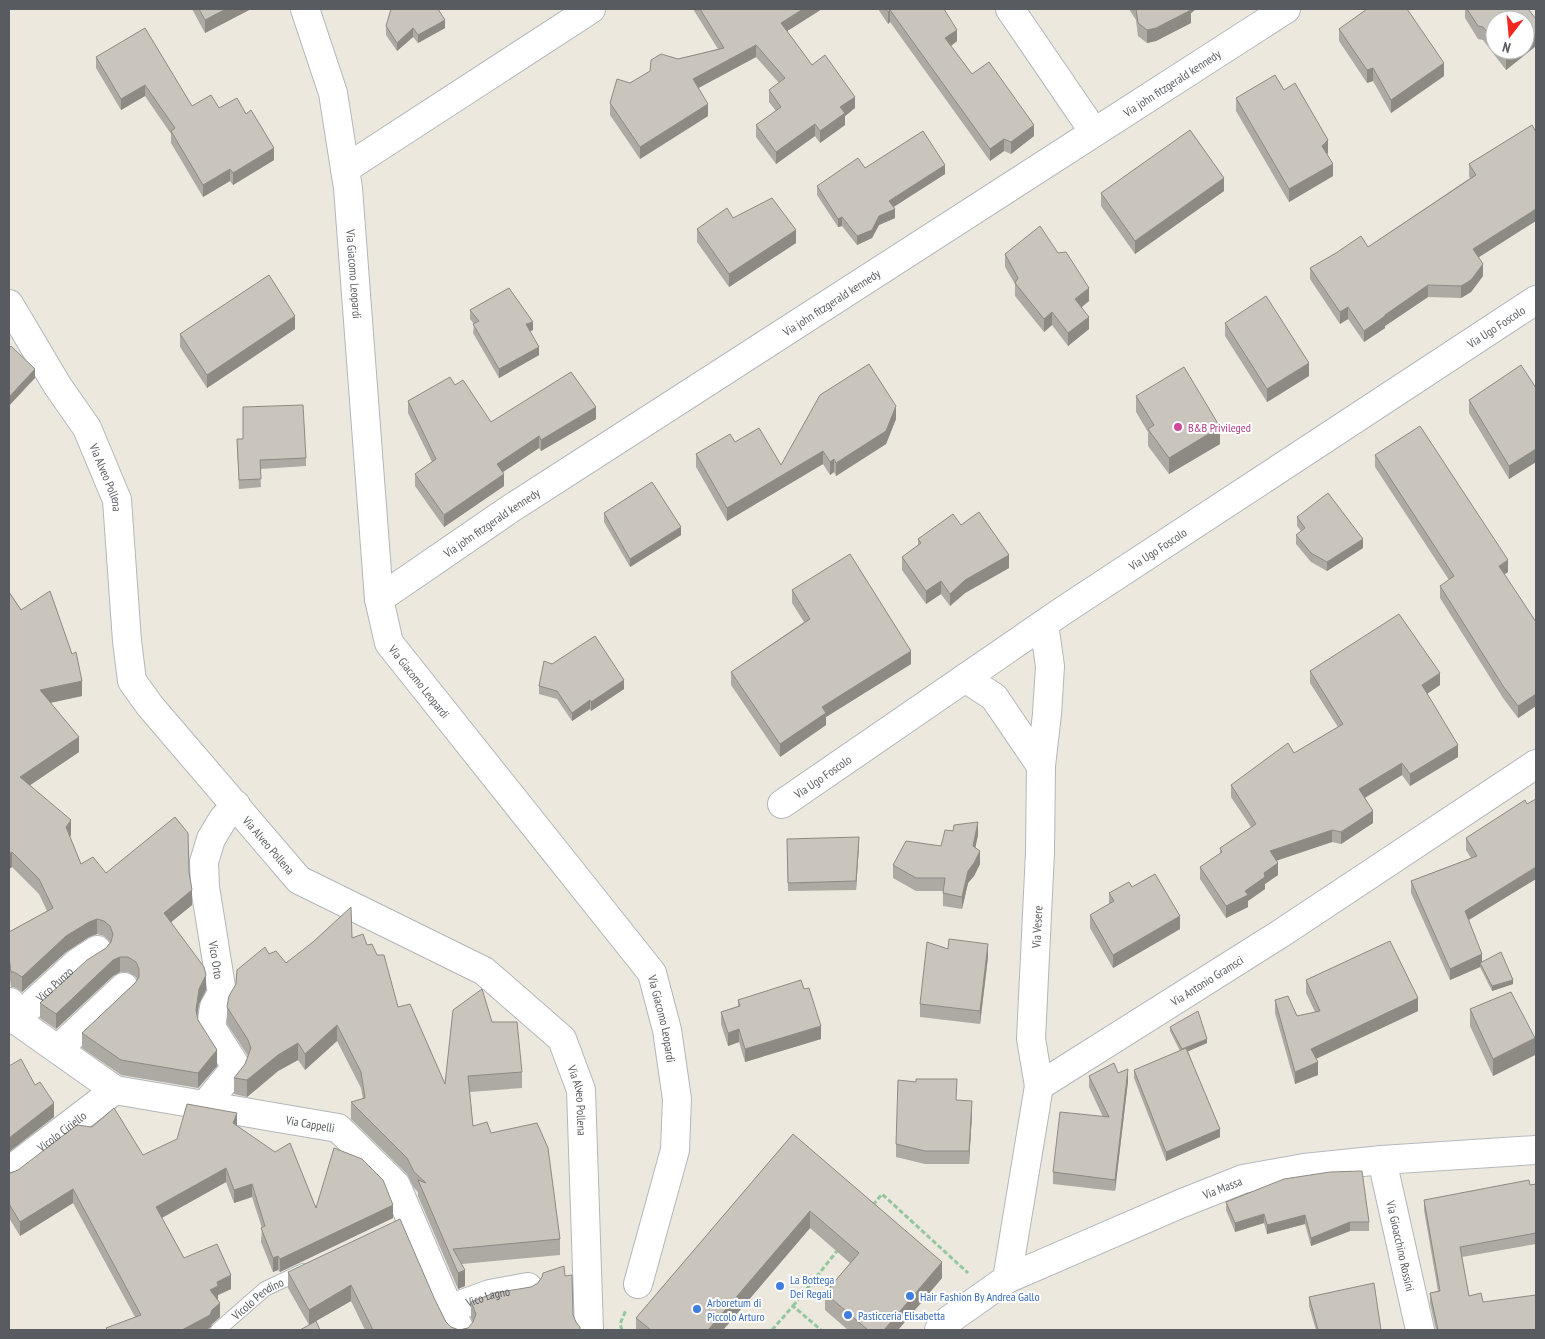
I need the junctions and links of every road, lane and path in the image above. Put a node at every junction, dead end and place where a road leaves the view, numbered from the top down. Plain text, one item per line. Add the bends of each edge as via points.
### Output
1 (305, 9) edge
2 (591, 9) edge
3 (1010, 9) edge
4 (1286, 9) edge
5 (1094, 132) junction
6 (345, 169) junction
7 (1536, 300) edge
8 (9, 304) edge
9 (379, 599) junction
10 (1044, 624) junction
11 (965, 678) junction
12 (1536, 764) edge
13 (1041, 766) junction
14 (782, 804) dead end
15 (236, 805) junction
16 (97, 950) dead end
17 (124, 987) dead end
18 (11, 1011) edge
19 (58, 1049) junction
20 (1039, 1086) junction
21 (115, 1090) junction
22 (205, 1105) junction
23 (1536, 1150) edge
24 (1382, 1160) junction
25 (9, 1171) edge
26 (872, 1207) edge
27 (837, 1251) edge
28 (316, 1265) edge
29 (638, 1284) dead end
30 (998, 1286) junction
31 (528, 1287) edge
32 (793, 1306) junction
33 (454, 1320) edge
34 (218, 1330) edge
35 (589, 1330) edge
36 (772, 1330) edge
37 (821, 1330) edge
38 (939, 1330) edge
39 (1420, 1330) edge

1 - 6 street, Via Giacomo Leopardi via 333,93
2 - 6 street
3 - 5 street
4 - 5 street, Via john fitzgerald kennedy
5 - 9 street, Via john fitzgerald kennedy via 510,509
6 - 9 street, Via Giacomo Leopardi
7 - 10 street, Via Ugo Foscolo
8 - 15 street, Via Alveo Pollena via 56,385 87,428 117,500 132,682
9 - 29 street, Via Giacomo Leopardi via 389,643 652,973 667,1030 677,1100 675,1150
10 - 11 street, Via Ugo Foscolo
10 - 13 street, Via Vesere via 1050,666
11 - 13 street via 994,697
11 - 14 street, Via Ugo Foscolo
12 - 20 street, Via Antonio Gramsci via 1280,934
13 - 20 street, Via Vesere via 1031,1039
15 - 22 street, Vico Orto via 211,839 204,862 222,993 214,1007 211,1027 234,1065
15 - 35 street, Via Alveo Pollena via 299,880 484,971 562,1039 580,1090
16 - 18 street, Vico Punzo
17 - 19 street
18 - 19 street, Via Cappelli
19 - 21 street, Via Cappelli
20 - 30 street
21 - 22 street, Via Cappelli
21 - 25 street, Vicolo Ciriello
22 - 33 street, Via Cappelli via 338,1128 396,1185 406,1222
23 - 24 street, Via Massa
24 - 30 street, Via Massa via 1304,1168 1243,1179
24 - 39 street, Via Gioacchino Rossini
26 - 30 path via 882,1194
27 - 32 path
28 - 34 lane, Vicolo Pendino via 265,1289
30 - 38 street, Via Massa
31 - 33 street, Vico Lagno via 490,1294
32 - 36 path
32 - 37 path

